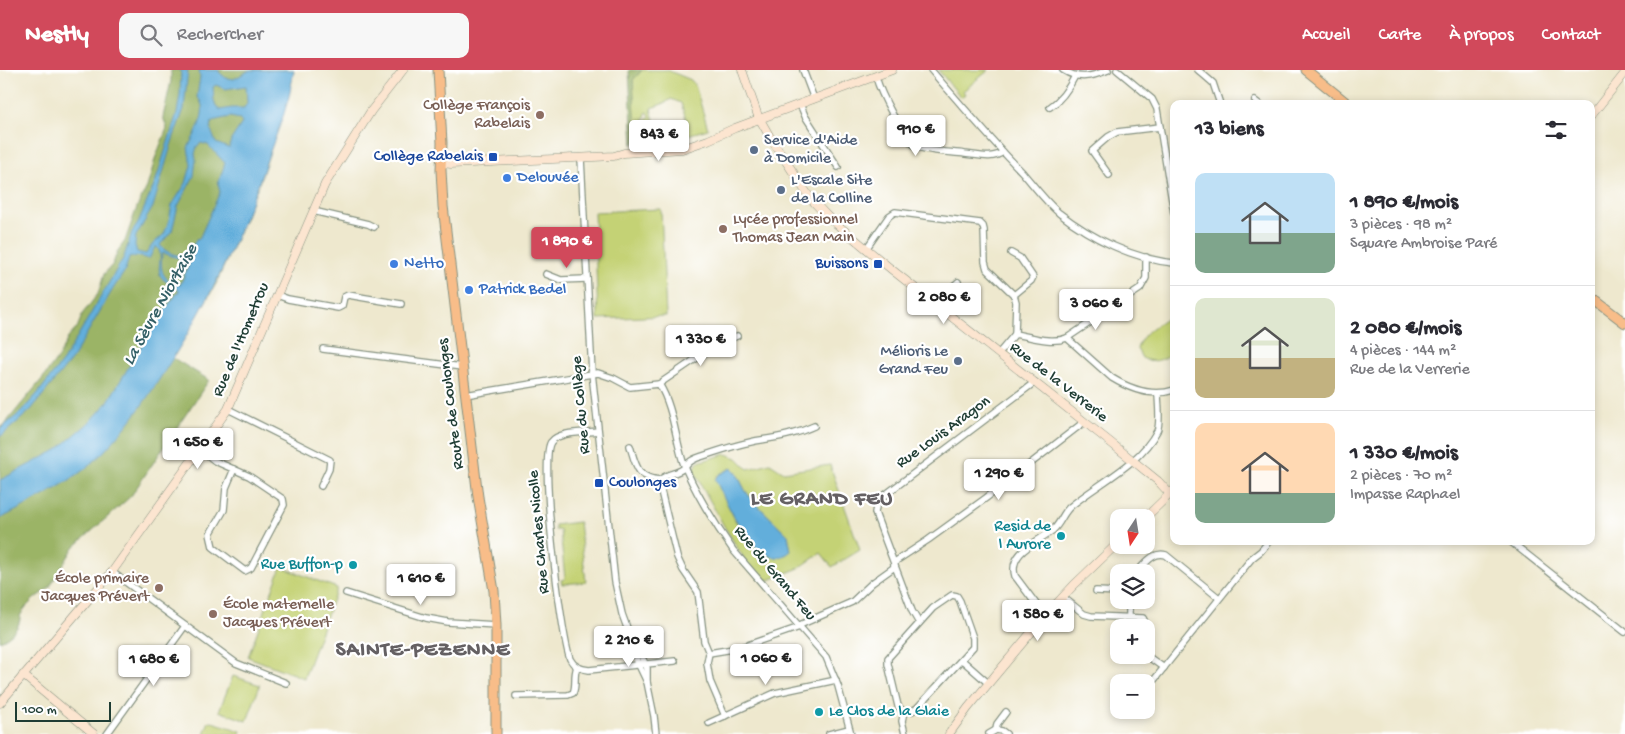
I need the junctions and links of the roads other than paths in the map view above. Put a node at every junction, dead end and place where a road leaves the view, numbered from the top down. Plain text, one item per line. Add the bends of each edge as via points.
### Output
1 (403, 70) edge
2 (438, 70) edge
3 (742, 70) edge
4 (803, 70) edge
5 (892, 70) edge
6 (931, 70) edge
7 (1063, 70) edge
8 (1108, 70) edge
9 (1116, 70) edge
10 (1198, 70) edge
11 (1306, 70) edge
12 (1625, 73) edge
13 (1075, 76) junction
14 (876, 77) junction
15 (814, 99) junction
16 (1219, 100) edge
17 (1343, 100) edge
18 (800, 104) junction
19 (1050, 107) dead end
20 (1595, 111) edge
21 (760, 119) junction
22 (1160, 127) junction
23 (1003, 152) junction
24 (581, 158) junction
25 (442, 162) junction
26 (838, 167) dead end
27 (1109, 175) dead end
28 (1170, 186) edge
29 (314, 212) junction
30 (374, 228) dead end
31 (866, 249) junction
32 (1011, 253) dead end
33 (1146, 258) junction
34 (1170, 262) edge
35 (546, 274) dead end
36 (586, 279) junction
37 (958, 282) dead end
38 (277, 295) junction
39 (1014, 295) junction
40 (1595, 300) edge
41 (934, 303) junction
42 (401, 304) dead end
43 (1625, 323) edge
44 (1015, 334) junction
45 (737, 336) dead end
46 (1067, 338) junction
47 (323, 349) dead end
48 (999, 354) junction
49 (462, 367) junction
50 (592, 373) junction
51 (1035, 382) junction
52 (659, 384) junction
53 (1170, 391) edge
54 (1158, 393) junction
55 (466, 395) junction
56 (228, 409) junction
57 (1084, 422) junction
58 (814, 426) dead end
59 (598, 431) junction
60 (630, 446) dead end
61 (200, 449) junction
62 (1132, 461) junction
63 (685, 467) junction
64 (234, 469) junction
65 (660, 480) junction
66 (321, 486) dead end
67 (1170, 491) edge
68 (1170, 494) edge
69 (1154, 509) edge
70 (1266, 545) edge
71 (1515, 545) edge
72 (1110, 551) edge
73 (1145, 564) edge
74 (895, 565) junction
75 (112, 572) junction
76 (1096, 591) dead end
77 (1110, 592) edge
78 (346, 593) dead end
79 (1063, 597) junction
80 (1219, 598) junction
81 (1128, 609) edge
82 (1045, 616) junction
83 (1128, 617) junction
84 (1142, 619) edge
85 (919, 623) junction
86 (496, 625) junction
87 (184, 626) junction
88 (799, 626) junction
89 (1625, 632) edge
90 (634, 647) junction
91 (709, 653) junction
92 (962, 660) junction
93 (675, 661) dead end
94 (1155, 662) edge
95 (646, 664) junction
96 (639, 665) junction
97 (577, 667) junction
98 (1164, 668) junction
99 (23, 675) junction
100 (1155, 679) edge
101 (836, 680) junction
102 (647, 682) junction
103 (286, 683) dead end
104 (988, 684) junction
105 (516, 696) dead end
106 (0, 703) edge
107 (904, 712) junction
108 (1006, 712) dead end
109 (725, 716) junction
110 (709, 723) dead end
111 (850, 731) edge
112 (1001, 732) edge
113 (94, 734) edge
114 (107, 734) edge
115 (496, 734) edge
116 (656, 734) edge
117 (829, 734) edge
118 (905, 734) edge
119 (949, 734) edge
120 (989, 734) edge

1 - 29 street, Rue de l'Hometrou via 349,145 325,184
2 - 25 main road, Route de Coulonges
3 - 21 street, Rue de la Verrerie
4 - 15 street
5 - 14 street
6 - 23 street
7 - 13 street
8 - 13 street via 1094,76
9 - 22 street via 1155,103
10 - 16 street via 1213,83
11 - 17 main road
12 - 20 street
13 - 19 street
14 - 15 street
14 - 23 street via 906,138 914,145 985,156
15 - 18 street
18 - 21 street
18 - 26 street
21 - 24 street via 682,149
21 - 31 street, Rue de la Verrerie via 813,202
22 - 27 street via 1117,132 1092,151
22 - 28 street
23 - 33 street via 1064,216 1109,243
24 - 25 street
24 - 36 street, Rue du Collège
25 - 49 main road, Route de Coulonges via 444,215
29 - 30 street
29 - 38 street, Rue de l'Hometrou
31 - 39 street via 888,216 895,212 980,223 984,230 987,269
31 - 41 street, Rue de la Verrerie
32 - 39 street via 1020,258 1032,277
33 - 34 street
33 - 46 street via 1146,278 1140,289
35 - 36 street via 561,280
36 - 50 street, Rue du Collège
37 - 41 street
38 - 42 street via 288,300 338,308 348,294
38 - 56 street, Rue de l'Hometrou
39 - 44 street
40 - 43 main road
41 - 48 street, Rue de la Verrerie
44 - 46 street via 1047,340
44 - 48 street
45 - 52 street via 719,343
46 - 54 street via 1112,378 1137,390
47 - 49 street
48 - 51 street, Rue de la Verrerie
49 - 55 main road, Route de Coulonges
50 - 52 street via 630,386
50 - 55 street
50 - 59 street, Rue du Collège
51 - 57 street, Rue de la Verrerie
51 - 74 street, Rue Louis Aragon via 879,498 875,513
52 - 63 street, Rue du Grand Feu via 666,397
53 - 54 street
54 - 62 street via 1158,430
55 - 86 main road, Route de Coulonges
56 - 61 street, Rue de l'Hometrou
56 - 66 street via 330,460
57 - 62 street, Rue de la Verrerie
57 - 74 street via 986,498 896,561
58 - 63 street via 723,450 688,462
59 - 90 street, Rue du Collège via 615,582
59 - 97 street, Rue Charles Nicolle via 562,435 552,441 547,453 556,580 570,658
60 - 65 street via 640,473 649,479
61 - 64 street
61 - 75 street, Rue de l'Hometrou
62 - 67 street, Rue de la Verrerie
62 - 82 street via 1070,507 1052,530 1014,562 1015,576
63 - 65 street
63 - 88 street, Rue du Grand Feu via 733,550
64 - 64 street via 283,499 284,505 250,568 245,570 213,547 210,534 224,510 226,488
65 - 91 street via 677,557 698,592 704,642
68 - 69 street
70 - 80 street
71 - 89 street
72 - 79 street
73 - 80 street via 1153,556 1166,555
74 - 85 street, Rue Louis Aragon
74 - 88 street via 846,606
75 - 87 street
75 - 99 street, Rue de l'Hometrou
76 - 77 street
78 - 86 street via 426,618
79 - 82 street
79 - 83 street via 1084,614
80 - 98 street
81 - 83 street
82 - 104 street
83 - 84 street
85 - 92 street via 950,596 957,596 974,641
85 - 107 street via 888,661 898,706
86 - 115 main road, Route de Coulonges
87 - 103 street via 236,663
87 - 114 street
88 - 91 street via 740,648
88 - 101 street, Rue du Grand Feu via 823,652
90 - 95 street, Rue du Collège
90 - 96 street, Rue du Collège
91 - 109 street via 710,681
92 - 104 street
92 - 107 street via 917,708
93 - 95 street
94 - 98 street
95 - 96 street
95 - 102 street, Rue du Collège
96 - 97 street via 589,670
96 - 102 street, Rue du Collège
97 - 105 street via 573,693
98 - 100 street
99 - 106 street, Rue de l'Hometrou
99 - 113 street
101 - 109 street via 775,693
101 - 111 street, Rue du Grand Feu
102 - 116 street, Rue du Collège
104 - 119 street
107 - 118 street
108 - 112 street via 997,724
109 - 110 street
111 - 117 street
112 - 120 street

